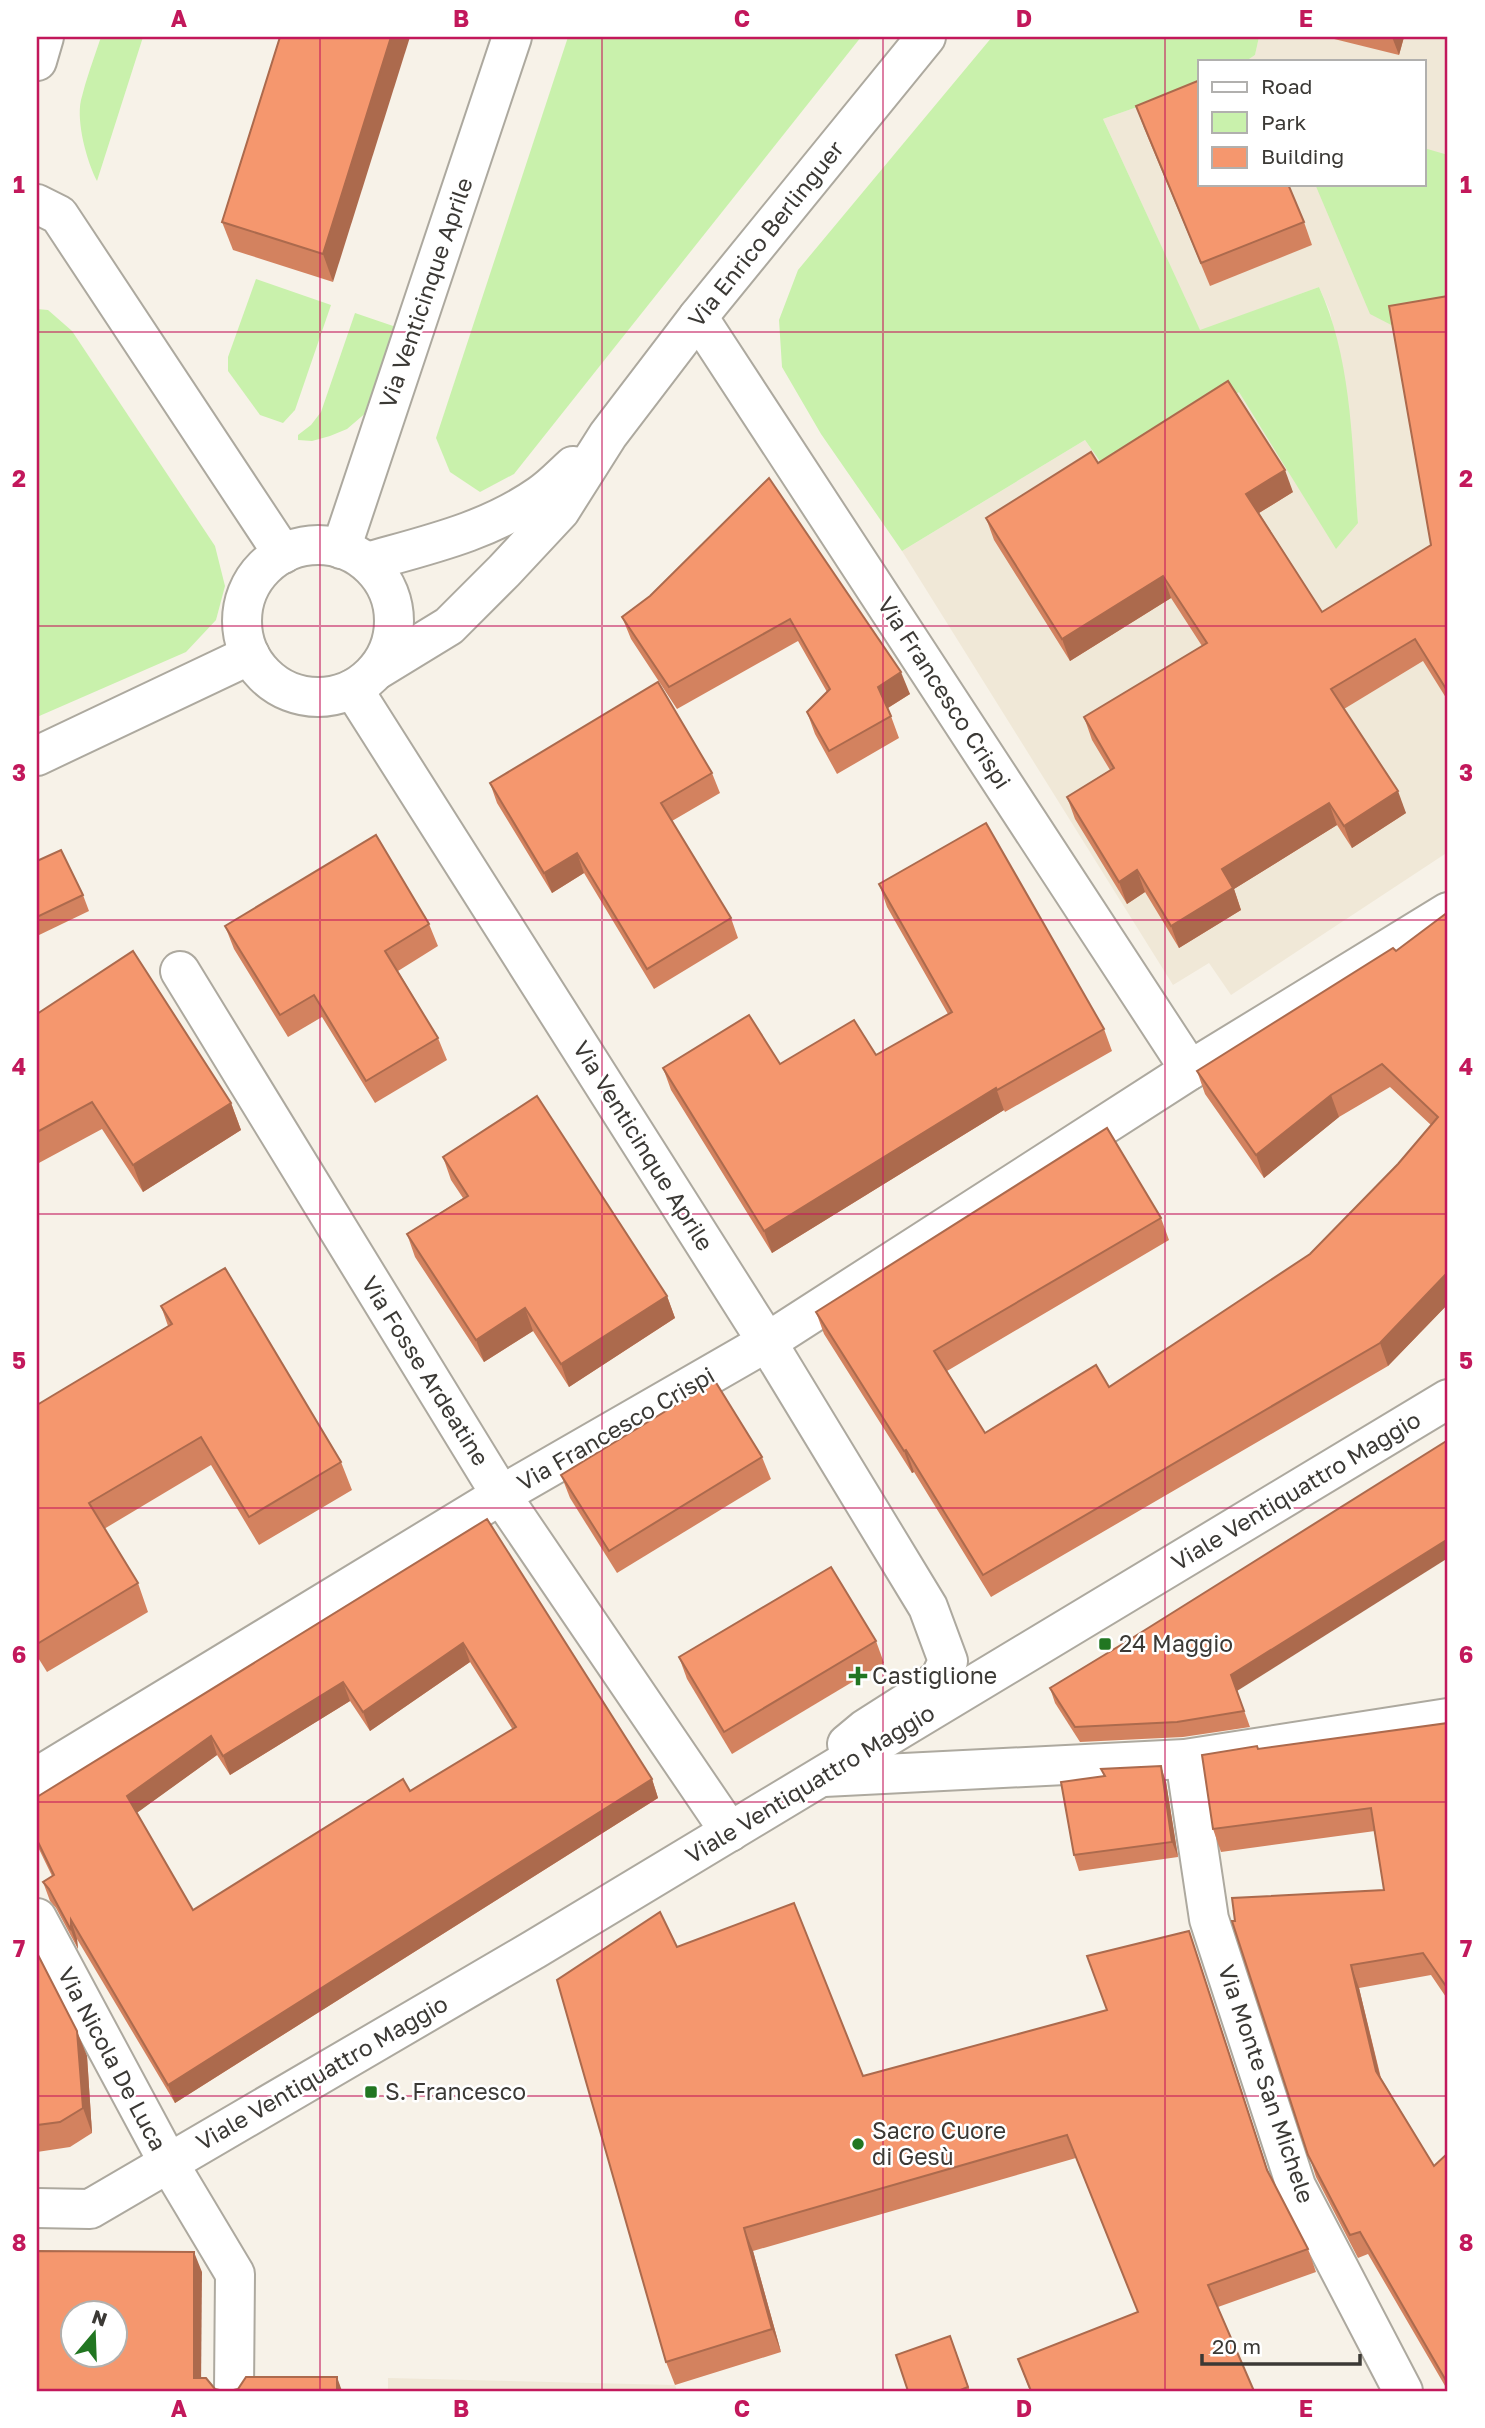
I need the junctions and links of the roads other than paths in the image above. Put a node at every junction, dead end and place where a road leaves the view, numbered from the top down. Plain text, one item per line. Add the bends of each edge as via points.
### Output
1 (44, 37) edge
2 (512, 37) edge
3 (926, 37) edge
4 (37, 61) edge
5 (37, 204) edge
6 (698, 317) junction
7 (608, 435) junction
8 (283, 554) junction
9 (354, 556) junction
10 (250, 655) junction
11 (365, 679) junction
12 (37, 756) edge
13 (1448, 912) edge
14 (180, 971) dead end
15 (1189, 1070) junction
16 (767, 1342) junction
17 (1448, 1399) edge
18 (501, 1495) junction
19 (1448, 1718) edge
20 (1185, 1759) junction
21 (37, 1777) edge
22 (824, 1777) junction
23 (730, 1832) junction
24 (37, 1918) edge
25 (168, 2162) junction
26 (37, 2208) edge
27 (234, 2391) edge
28 (1403, 2391) edge

1 - 4 street
2 - 9 street, Via Venticinque Aprile
3 - 6 street, Via Enrico Berlinguer
5 - 8 street via 59,215
6 - 7 street, Via Enrico Berlinguer
6 - 15 street, Via Francesco Crispi
7 - 9 street, Via Enrico Berlinguer via 542,494 502,519 463,535
7 - 11 street, Via Enrico Berlinguer via 560,511 504,572 449,626
8 - 9 street via 311,545
8 - 10 street via 260,572 245,598 242,626
9 - 11 street via 385,586 394,615 391,644
10 - 11 street via 268,679 294,694 324,697
10 - 12 street
11 - 16 street, Via Venticinque Aprile
13 - 15 street, Via Francesco Crispi
14 - 18 street, Via Fosse Ardeatine
15 - 16 street, Via Francesco Crispi
16 - 18 street, Via Francesco Crispi
16 - 22 street, Via Venticinque Aprile via 928,1607 948,1661 940,1678 923,1692 841,1749
17 - 22 street, Viale Ventiquattro Maggio
18 - 21 street, Via Francesco Crispi
18 - 23 street, Via Fosse Ardeatine
19 - 20 street
20 - 22 street
20 - 28 street, Via Monte San Michele via 1209,1919 1296,2186
22 - 23 street, Viale Ventiquattro Maggio
23 - 25 street, Viale Ventiquattro Maggio
24 - 25 street, Via Nicola De Luca
25 - 26 street, Viale Ventiquattro Maggio via 90,2209
25 - 27 street, Via Nicola De Luca via 235,2274

